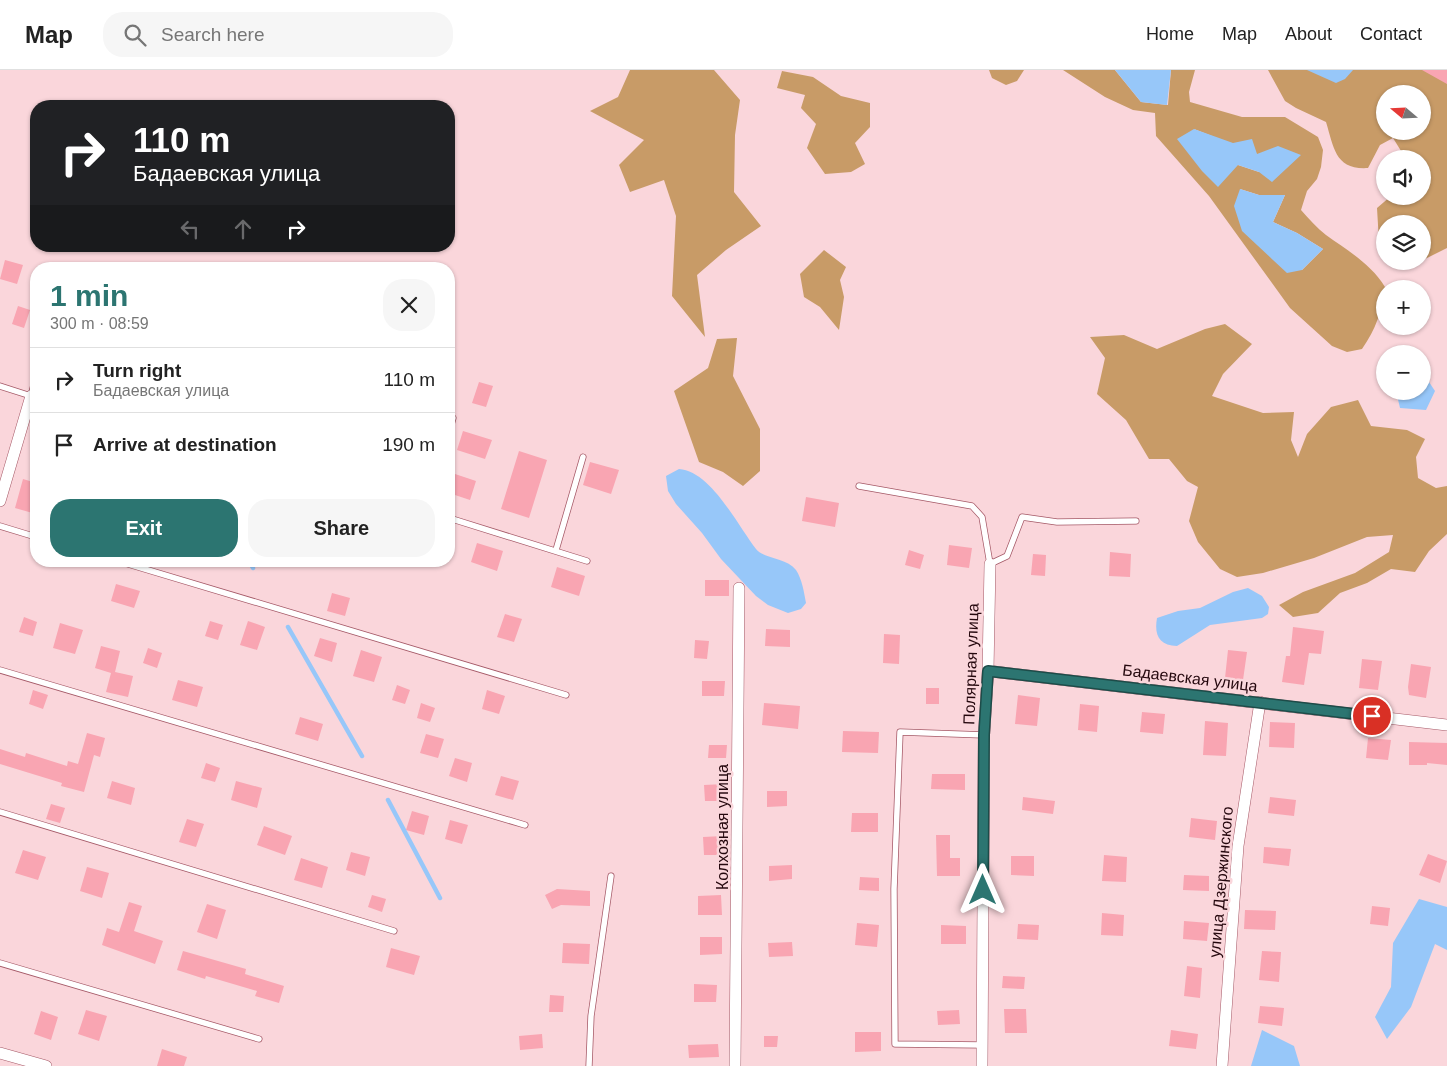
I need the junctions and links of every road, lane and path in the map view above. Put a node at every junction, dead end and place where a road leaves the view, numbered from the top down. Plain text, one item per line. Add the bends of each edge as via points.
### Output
1 (0, 386) edge
2 (30, 395) edge
3 (30, 408) edge
4 (583, 456) dead end
5 (859, 486) dead end
6 (0, 501) edge
7 (455, 520) edge
8 (1136, 521) dead end
9 (0, 526) edge
10 (30, 535) edge
11 (556, 550) junction
12 (587, 561) dead end
13 (990, 564) junction
14 (138, 567) edge
15 (739, 588) dead end
16 (0, 670) edge
17 (988, 671) junction
18 (566, 695) dead end
19 (1260, 702) junction
20 (1447, 726) edge
21 (984, 735) junction
22 (0, 812) edge
23 (525, 825) dead end
24 (611, 876) dead end
25 (394, 931) dead end
26 (0, 963) edge
27 (259, 1039) dead end
28 (982, 1045) junction
29 (0, 1053) edge
30 (46, 1066) edge
31 (589, 1066) edge
32 (735, 1066) edge
33 (982, 1066) edge
34 (1222, 1066) edge

1 - 2 lane
3 - 6 street
4 - 11 lane
5 - 13 lane via 972,506 982,517
7 - 11 lane
8 - 13 lane via 1057,522 1022,517 1007,556
9 - 10 lane
11 - 12 lane
13 - 17 street, Полярная улица
14 - 18 lane
15 - 32 street, Колхозная улица
16 - 23 lane
17 - 19 street, Бадаевская улица
17 - 21 street, Полярная улица
19 - 20 street, Бадаевская улица
19 - 34 street, улица Дзержинского via 1238,846
21 - 28 street, Полярная улица
21 - 28 lane via 900,732 894,889 895,1044
22 - 25 lane
24 - 31 lane via 591,1016
26 - 27 lane
28 - 33 street, Полярная улица
29 - 30 street

